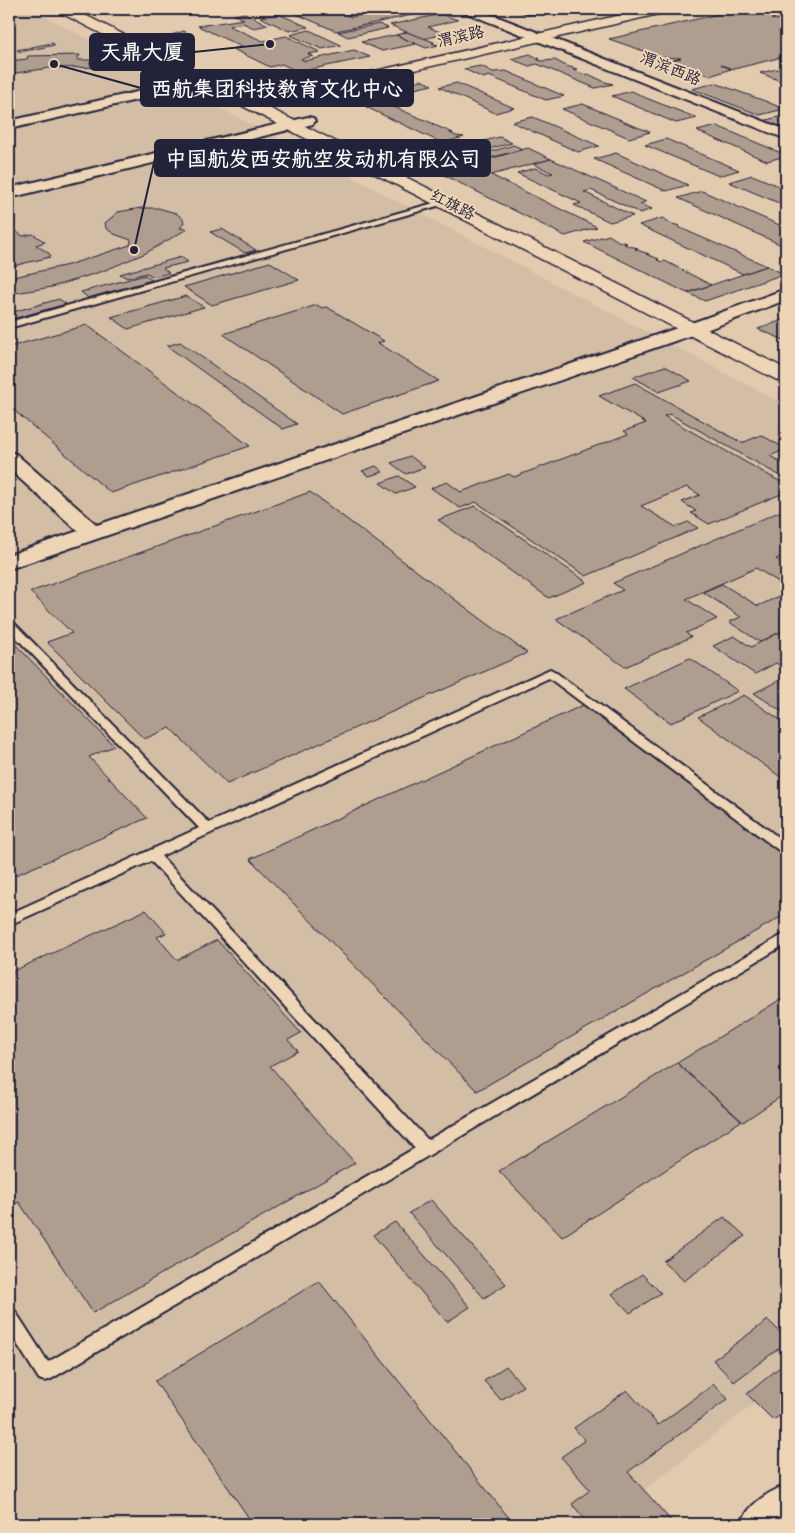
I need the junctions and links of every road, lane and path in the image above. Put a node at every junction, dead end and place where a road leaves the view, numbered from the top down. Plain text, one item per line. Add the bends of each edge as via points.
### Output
1 (64, 9) edge
2 (84, 9) edge
3 (468, 9) edge
4 (663, 9) edge
5 (541, 37) junction
6 (212, 79) junction
7 (266, 100) junction
8 (300, 123) junction
9 (9, 125) edge
10 (786, 135) edge
11 (9, 193) edge
12 (444, 203) junction
13 (786, 294) edge
14 (9, 325) edge
15 (700, 325) junction
16 (786, 361) edge
17 (786, 377) edge
18 (9, 458) edge
19 (93, 533) junction
20 (9, 562) edge
21 (9, 624) edge
22 (208, 830) junction
23 (786, 849) edge
24 (153, 855) junction
25 (9, 920) edge
26 (786, 938) edge
27 (426, 1149) junction
28 (9, 1316) edge
29 (786, 1504) edge
30 (761, 1524) edge

1 - 6 main road, 红旗路
2 - 6 main road, 红旗路
3 - 5 street, 渭滨西路
4 - 5 main road, 渭滨路
5 - 7 main road, 渭滨路
5 - 10 street, 渭滨西路
6 - 7 main road, 红旗路
6 - 8 main road, 红旗路
6 - 9 street
7 - 8 main road, 红旗路
8 - 11 street
8 - 12 main road, 红旗路
8 - 15 main road, 红旗路
12 - 14 lane
12 - 15 main road, 红旗路
13 - 15 street
15 - 16 main road, 红旗路
15 - 17 main road, 红旗路
15 - 19 street
18 - 19 street
19 - 20 street
21 - 22 lane
22 - 23 lane via 550,673
22 - 24 lane
24 - 25 lane
24 - 27 lane
26 - 27 lane
27 - 28 lane via 45,1373
29 - 30 street

